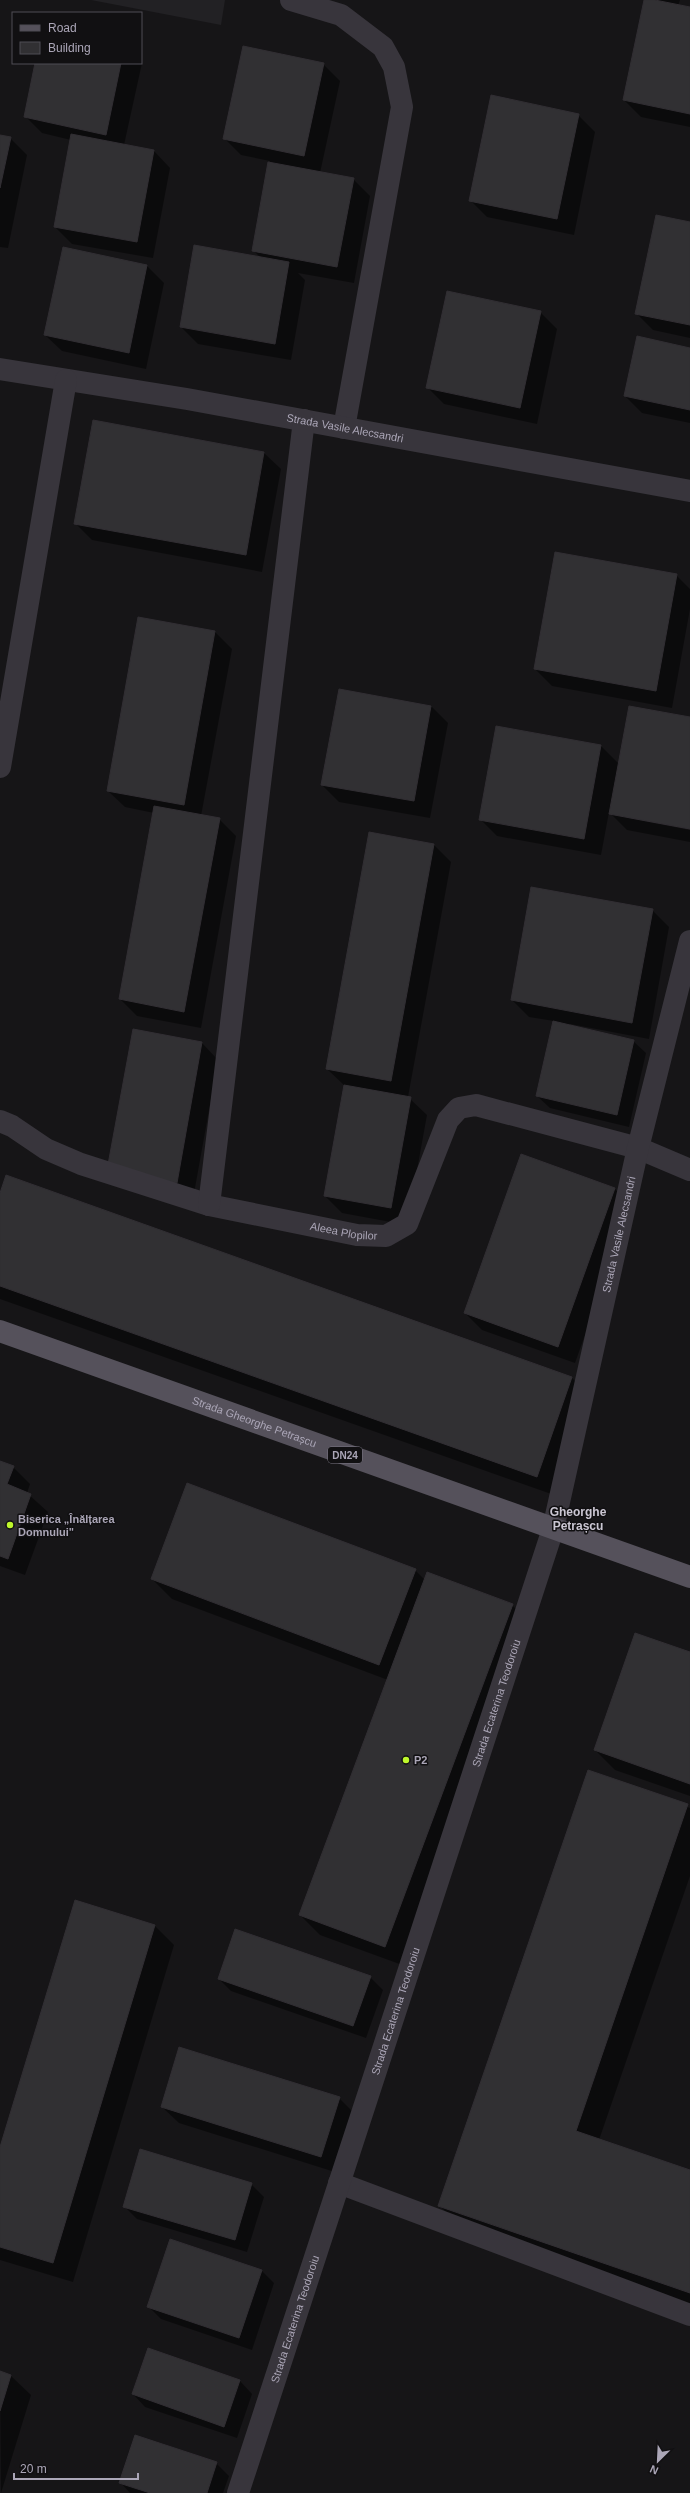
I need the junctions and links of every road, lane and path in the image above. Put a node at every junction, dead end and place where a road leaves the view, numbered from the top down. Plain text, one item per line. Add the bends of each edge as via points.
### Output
1 (291, 0) edge
2 (0, 369) edge
3 (66, 380) junction
4 (304, 420) junction
5 (344, 428) junction
6 (690, 492) edge
7 (0, 767) edge
8 (690, 941) edge
9 (0, 1121) edge
10 (638, 1148) junction
11 (690, 1170) edge
12 (209, 1205) junction
13 (0, 1331) edge
14 (552, 1529) junction
15 (690, 1577) edge
16 (339, 2183) junction
17 (690, 2315) edge
18 (238, 2493) edge

1 - 5 street via 341,15 383,47 394,67 402,107
2 - 3 street, Strada Vasile Alecsandri
3 - 4 street, Strada Vasile Alecsandri
3 - 7 street
4 - 5 street, Strada Vasile Alecsandri
4 - 12 street
5 - 6 street, Strada Vasile Alecsandri
8 - 10 street, Strada Vasile Alecsandri
9 - 12 street, Aleea Plopilor via 46,1149 81,1164
10 - 11 street, Aleea Plopilor
10 - 12 street, Aleea Plopilor via 476,1105 460,1108 448,1120 407,1224 386,1236 357,1235
10 - 14 street, Strada Vasile Alecsandri
13 - 14 main road, Strada Gheorghe Petrașcu / DN24
14 - 15 main road, Strada Gheorghe Petrașcu / DN24
14 - 16 street, Strada Ecaterina Teodoroiu
16 - 17 street
16 - 18 street, Strada Ecaterina Teodoroiu

